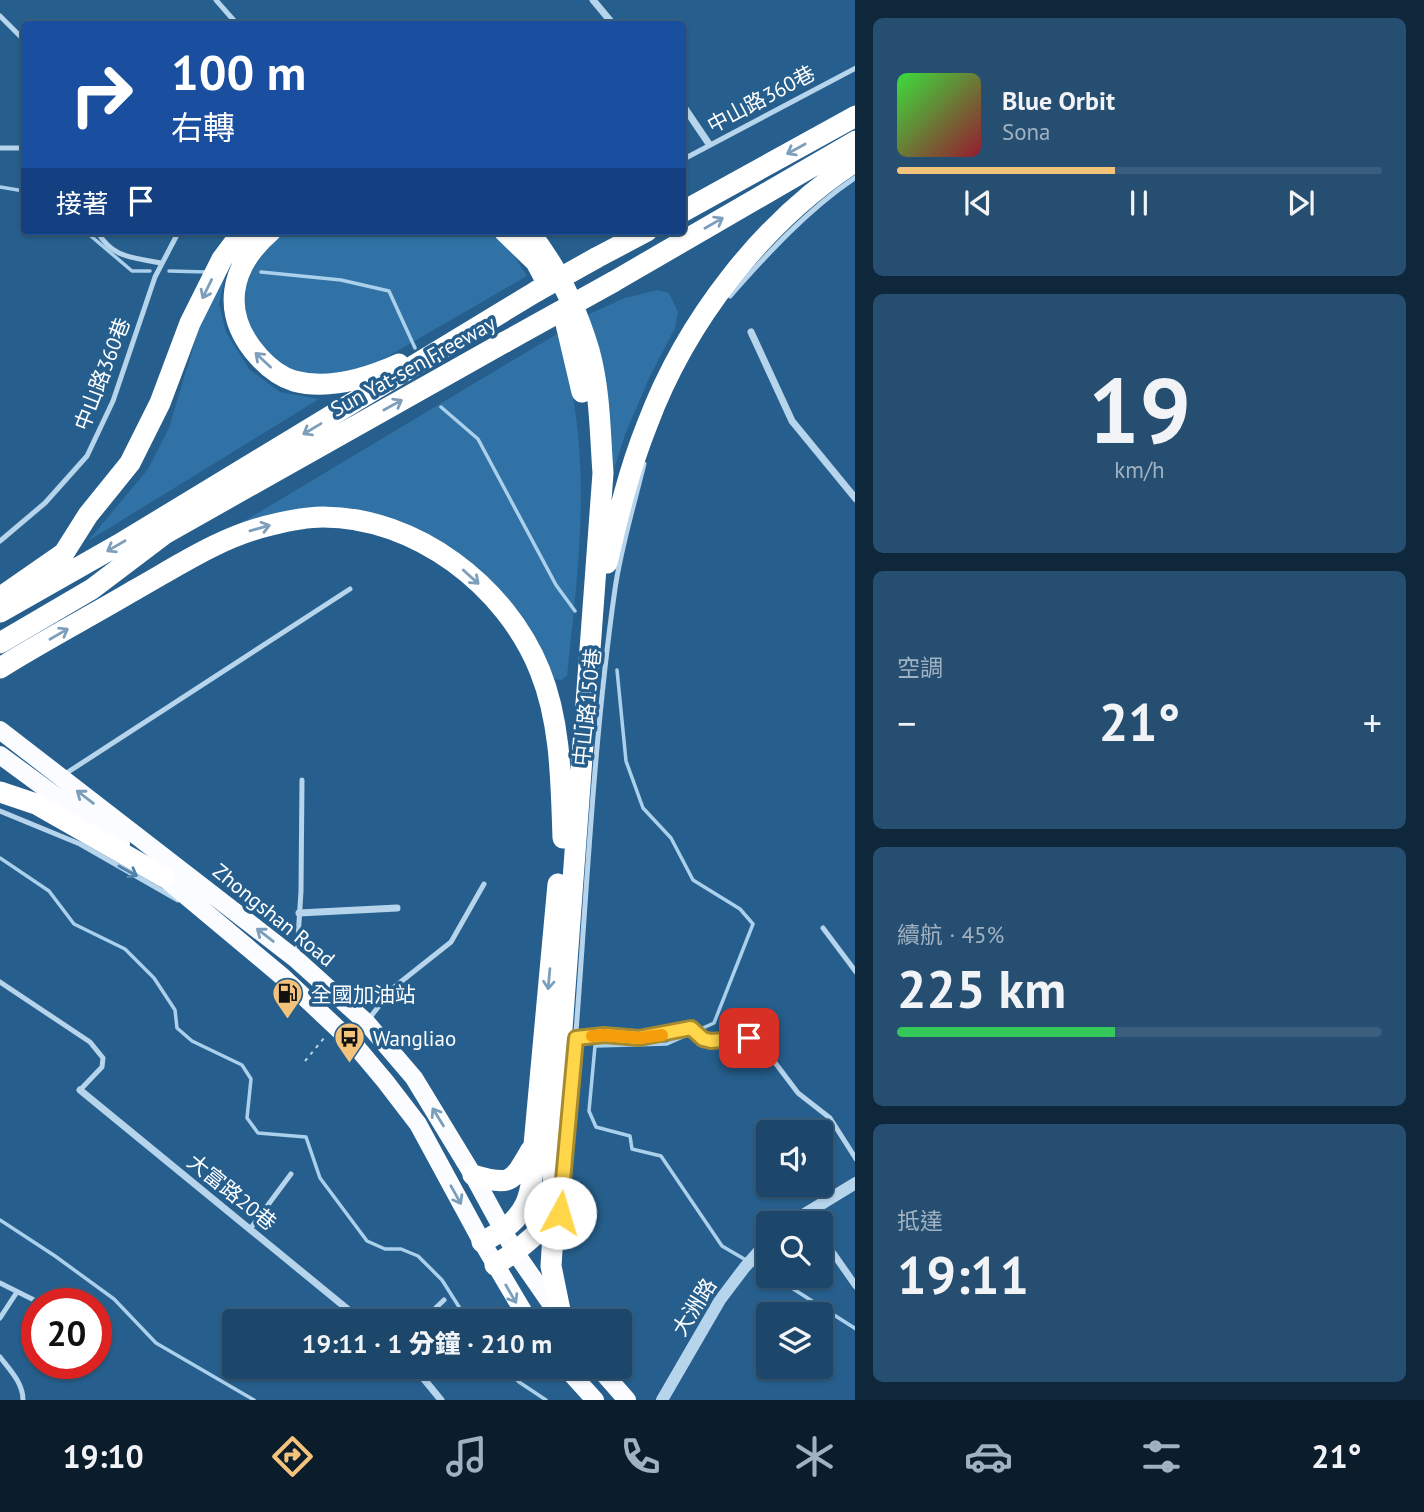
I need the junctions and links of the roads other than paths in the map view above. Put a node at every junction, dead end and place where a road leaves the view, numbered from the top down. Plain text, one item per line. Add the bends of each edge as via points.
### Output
1 (216, 0) edge
2 (593, 0) edge
3 (0, 16) edge
4 (234, 21) edge
5 (610, 21) edge
6 (21, 37) edge
7 (855, 68) edge
8 (686, 110) edge
9 (855, 116) edge
10 (855, 141) edge
11 (709, 144) junction
12 (0, 148) edge
13 (21, 148) edge
14 (686, 158) edge
15 (855, 161) edge
16 (855, 177) edge
17 (686, 210) edge
18 (99, 235) edge
19 (177, 235) edge
20 (240, 235) edge
21 (266, 235) edge
22 (508, 235) edge
23 (531, 235) edge
24 (639, 235) edge
25 (161, 263) junction
26 (537, 291) junction
27 (728, 298) dead end
28 (711, 316) dead end
29 (751, 332) dead end
30 (656, 424) dead end
31 (645, 460) dead end
32 (855, 499) edge
33 (0, 541) edge
34 (350, 589) dead end
35 (0, 597) edge
36 (0, 612) edge
37 (592, 619) junction
38 (0, 643) edge
39 (0, 668) edge
40 (0, 730) edge
41 (0, 755) edge
42 (60, 778) junction
43 (303, 780) dead end
44 (0, 793) edge
45 (0, 811) edge
46 (563, 838) junction
47 (164, 877) junction
48 (484, 884) dead end
49 (397, 908) dead end
50 (299, 914) junction
51 (215, 920) junction
52 (823, 928) dead end
53 (297, 960) junction
54 (855, 972) edge
55 (284, 978) junction
56 (0, 982) edge
57 (366, 1023) junction
58 (576, 1038) junction
59 (80, 1090) joint
60 (547, 1141) junction
61 (855, 1159) edge
62 (291, 1174) dead end
63 (472, 1175) junction
64 (855, 1183) edge
65 (562, 1189) dead end
66 (817, 1211) edge
67 (558, 1219) junction
68 (250, 1229) junction
69 (502, 1231) junction
70 (482, 1242) junction
71 (515, 1252) junction
72 (756, 1254) edge
73 (833, 1254) edge
74 (495, 1265) junction
75 (0, 1283) edge
76 (563, 1285) dead end
77 (855, 1286) edge
78 (17, 1292) junction
79 (21, 1294) edge
80 (444, 1300) dead end
81 (347, 1309) edge
82 (435, 1309) edge
83 (522, 1309) edge
84 (554, 1309) edge
85 (560, 1309) edge
86 (562, 1309) edge
87 (0, 1318) edge
88 (0, 1357) edge
89 (424, 1379) edge
90 (576, 1379) edge
91 (609, 1379) edge
92 (23, 1400) edge
93 (441, 1400) edge
94 (595, 1400) edge
95 (627, 1400) edge
96 (662, 1400) edge

1 - 4 lane
2 - 5 street
3 - 6 lane
7 - 11 lane, 中山路360巷
8 - 11 street
9 -> 17 highway
38 -> 10 highway, Sun Yat-sen Freeway, bridge via 92,589 166,533
11 - 14 lane, 中山路360巷
12 - 13 lane
15 - 37 highway via 768,233 742,262 686,344 631,467
16 - 27 lane via 830,194
18 - 25 lane via 115,252
19 - 25 lane, 中山路360巷
20 -> 35 highway via 222,259 195,313 160,403 130,463 64,553
26 -> 21 highway via 373,376 339,382 293,380 263,361 237,324 235,281 246,257
22 - 46 highway via 536,262 563,311 583,396 589,517
23 - 37 highway via 561,283 589,352 603,473
24 - 26 highway, Sun Yat-sen Freeway, bridge
25 - 33 lane, 中山路360巷 via 113,401 87,456 45,503
26 -> 36 highway, Sun Yat-sen Freeway
28 - 30 lane via 668,387
29 - 32 street via 792,421
31 - 58 lane, 中山路150巷 via 615,586 594,785
34 - 42 lane
37 - 60 highway
39 -> 46 highway via 206,548 243,533 323,517 390,528 468,572 524,638 551,706
40 - 42 main road, Zhongshan Road
41 - 47 main road, Zhongshan Road
53 -> 42 main road, Zhongshan Road
43 - 50 lane
44 - 47 highway via 36,804
45 -> 51 lane via 80,844
46 -> 60 highway
47 - 51 main road, Zhongshan Road
48 - 57 lane via 451,942 393,988
49 - 50 street
50 - 53 lane
51 - 55 main road, Zhongshan Road
52 - 54 lane
53 - 55 lane
53 - 57 main road, Zhongshan Road
55 -> 70 main road, Zhongshan Road via 354,1044 418,1124
56 - 59 lane via 90,1042 103,1058 102,1067
63 -> 57 main road, Zhongshan Road via 414,1078
58 - 60 lane, 中山路150巷
58 - 61 lane via 639,1038 691,1028 711,1041 755,1040 798,1093 830,1118
59 - 68 street, 大富路20巷
60 - 63 highway via 508,1181
60 - 65 lane, 中山路150巷
60 - 67 highway
60 - 69 highway via 524,1210
62 - 68 lane
63 - 69 main road, Zhongshan Road
64 - 66 street
67 - 71 highway
67 - 85 highway via 551,1266
68 - 81 street, 大富路20巷
69 - 70 highway
69 - 71 main road, Zhongshan Road
70 - 74 main road, Zhongshan Road
71 - 74 highway
71 - 84 main road, Zhongshan Road
72 - 96 street, 大洲路 via 720,1300
73 - 77 street
74 -> 83 main road, Zhongshan Road
75 - 78 lane
76 - 86 lane
78 - 79 lane
78 - 87 lane
80 - 82 lane
88 - 92 lane via 17,1379
89 - 93 street
90 - 94 main road
91 - 95 main road

